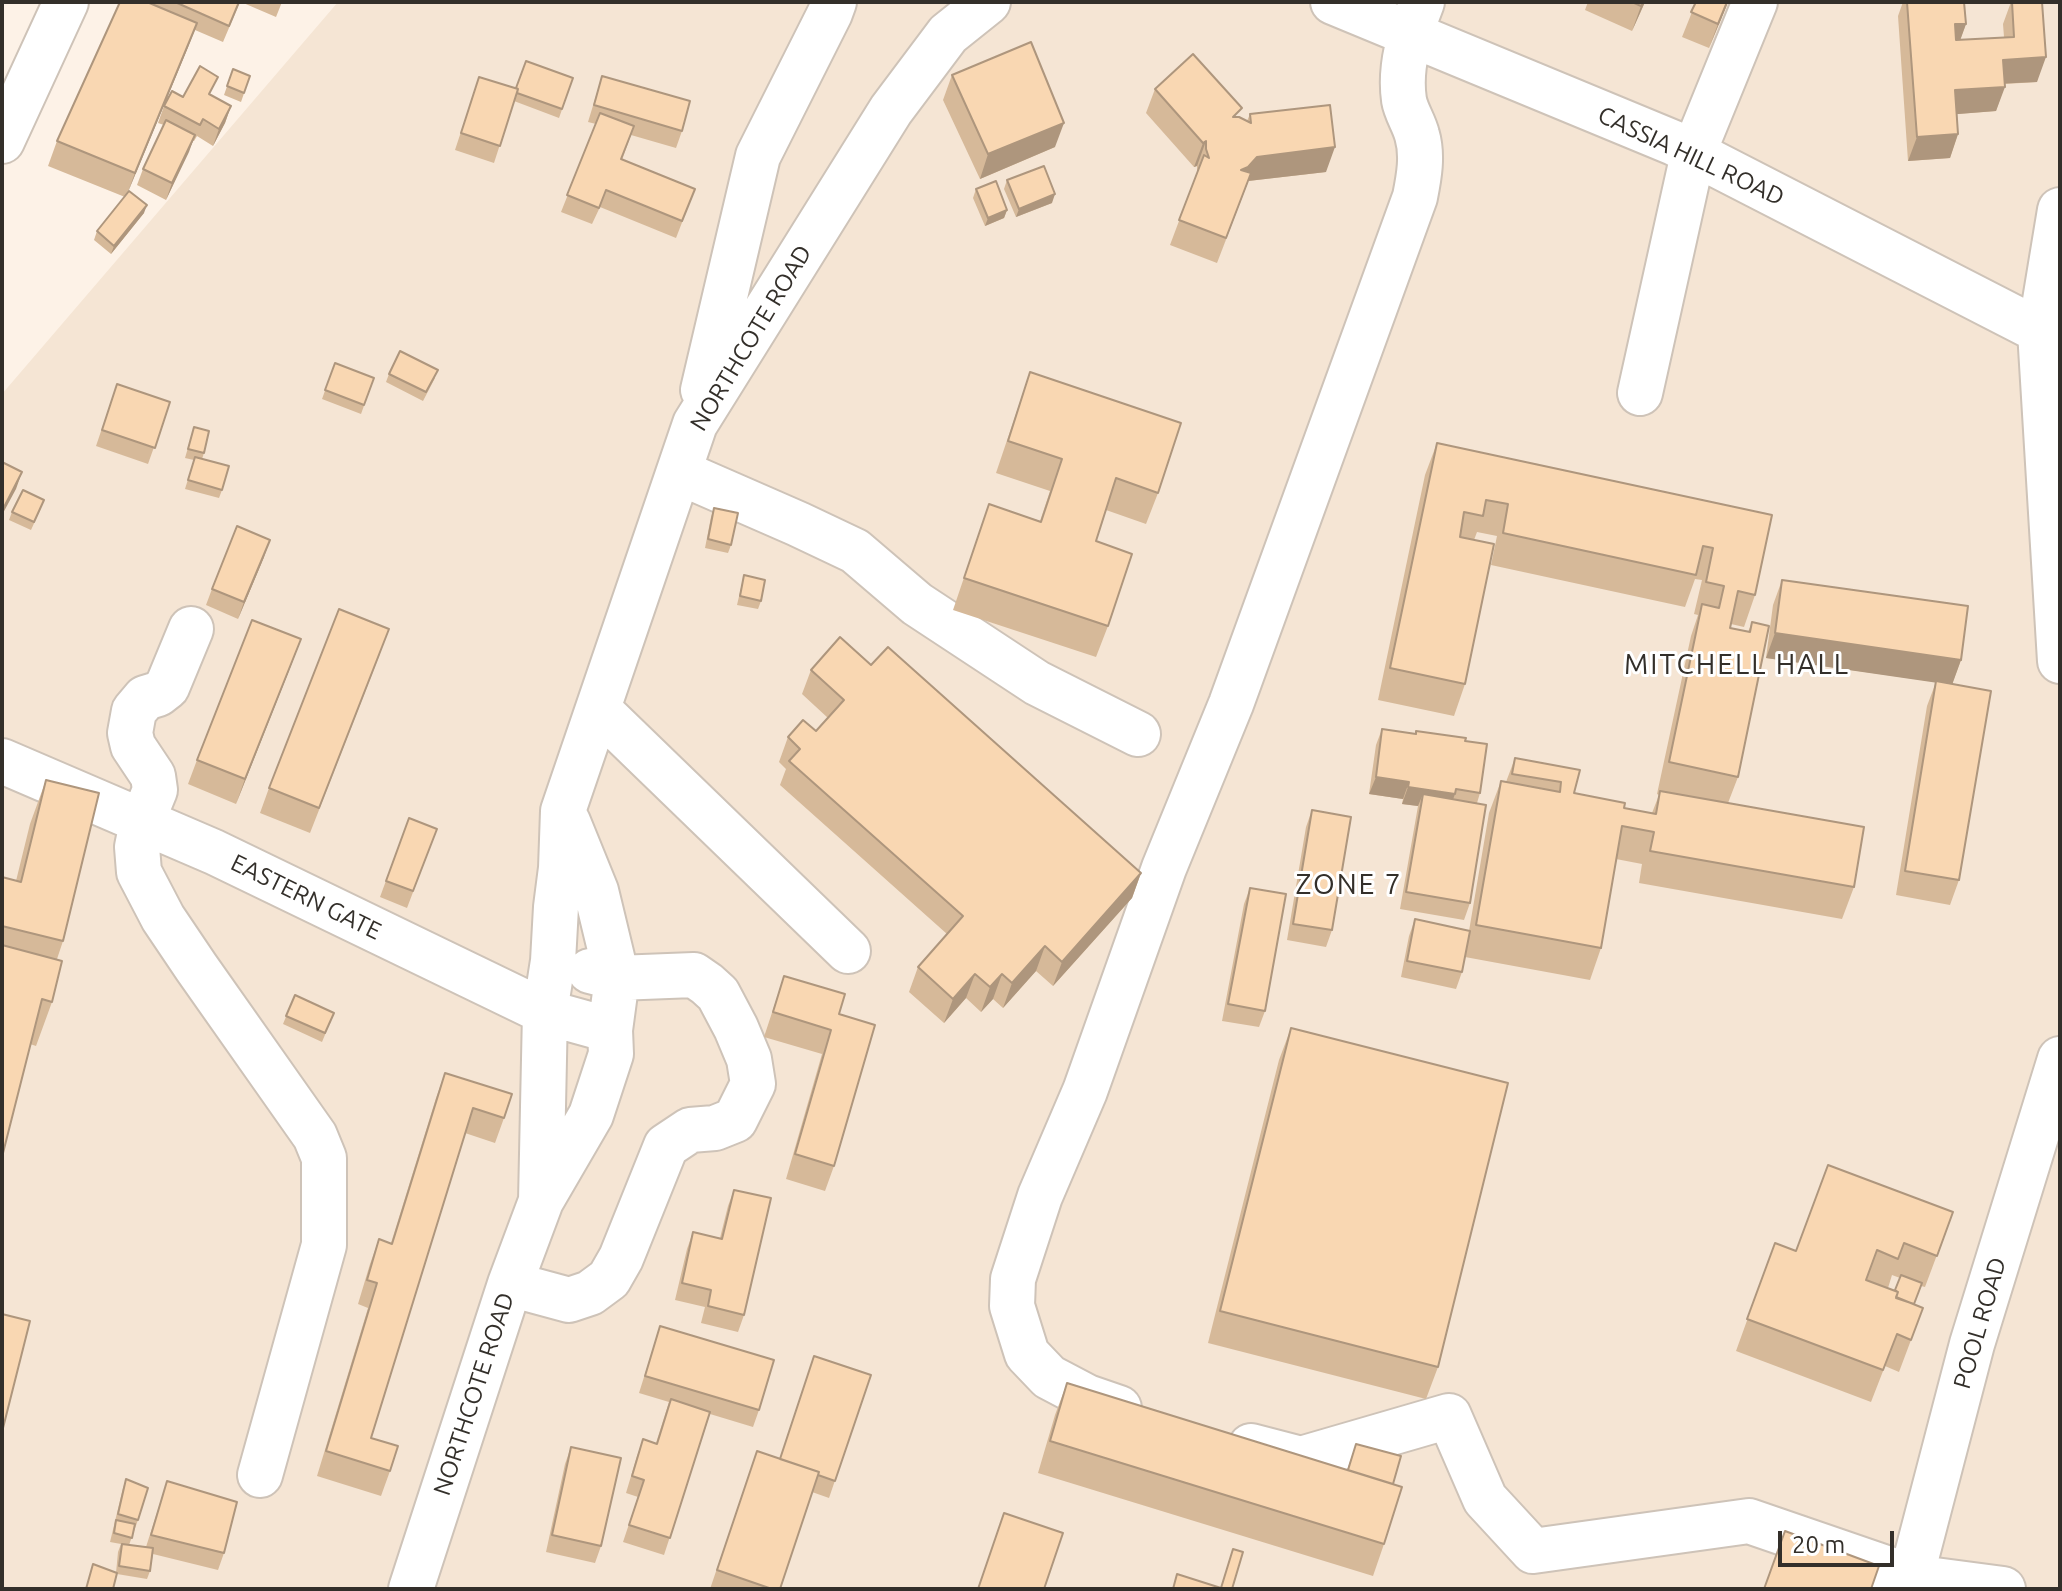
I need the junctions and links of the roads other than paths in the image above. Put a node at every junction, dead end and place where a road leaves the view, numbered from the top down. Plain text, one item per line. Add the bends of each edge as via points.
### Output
1 (66, 2) edge
2 (988, 2) edge
3 (1333, 2) edge
4 (1755, 2) edge
5 (835, 6) edge
6 (950, 18) edge
7 (1416, 18) edge
8 (2, 141) edge
9 (1693, 154) junction
10 (2060, 210) edge
11 (2040, 331) junction
12 (1640, 393) dead end
13 (695, 424) junction
14 (679, 472) junction
15 (191, 629) dead end
16 (2060, 661) edge
17 (598, 709) junction
18 (1138, 734) dead end
19 (2, 761) edge
20 (563, 811) junction
21 (142, 822) junction
22 (848, 951) dead end
23 (553, 961) junction
24 (617, 978) junction
25 (545, 1012) junction
26 (610, 1030) junction
27 (2060, 1059) edge
28 (541, 1201) junction
29 (510, 1284) junction
30 (1163, 1421) edge
31 (1209, 1434) edge
32 (260, 1475) dead end
33 (1910, 1583) edge
34 (411, 1589) edge
35 (2003, 1589) edge

1 - 8 main road
2 - 6 main road, NORTHCOTE ROAD
3 - 7 main road, CASSIA HILL ROAD
4 - 9 main road
5 - 13 main road via 758,156
6 - 13 main road, NORTHCOTE ROAD
7 - 9 main road, CASSIA HILL ROAD
7 - 30 main road via 1403,86 1420,155 1415,197 1231,704 1164,868 1013,1279 1019,1333 1027,1354 1049,1377 1087,1397
9 - 11 main road, CASSIA HILL ROAD
9 - 12 main road
10 - 11 main road
11 - 16 main road
13 - 14 main road, NORTHCOTE ROAD
14 - 17 main road, NORTHCOTE ROAD
14 - 18 main road via 855,551 917,604 1023,675
15 - 21 main road via 167,687 145,698 134,711 133,746 153,776 155,790
17 - 20 main road, NORTHCOTE ROAD
17 - 22 main road
19 - 21 main road, EASTERN GATE
20 - 23 main road, NORTHCOTE ROAD
20 - 24 main road, NORTHCOTE ROAD via 596,891
21 - 25 main road, EASTERN GATE
21 - 32 main road via 139,872 163,918 315,1136 324,1158 324,1245
23 - 24 main road
23 - 25 main road, NORTHCOTE ROAD
24 - 26 main road, NORTHCOTE ROAD
24 - 29 main road via 694,975 707,984 736,1028 753,1084 735,1120 690,1130 666,1146 609,1279 569,1300
25 - 26 main road, EASTERN GATE
25 - 28 main road, NORTHCOTE ROAD
26 - 28 main road, NORTHCOTE ROAD via 611,1054 591,1115
27 - 33 main road, POOL ROAD via 1972,1344
28 - 29 main road, NORTHCOTE ROAD
29 - 34 main road, NORTHCOTE ROAD
31 - 33 main road via 1301,1459 1449,1416 1485,1499 1533,1551 1749,1521
33 - 35 main road

